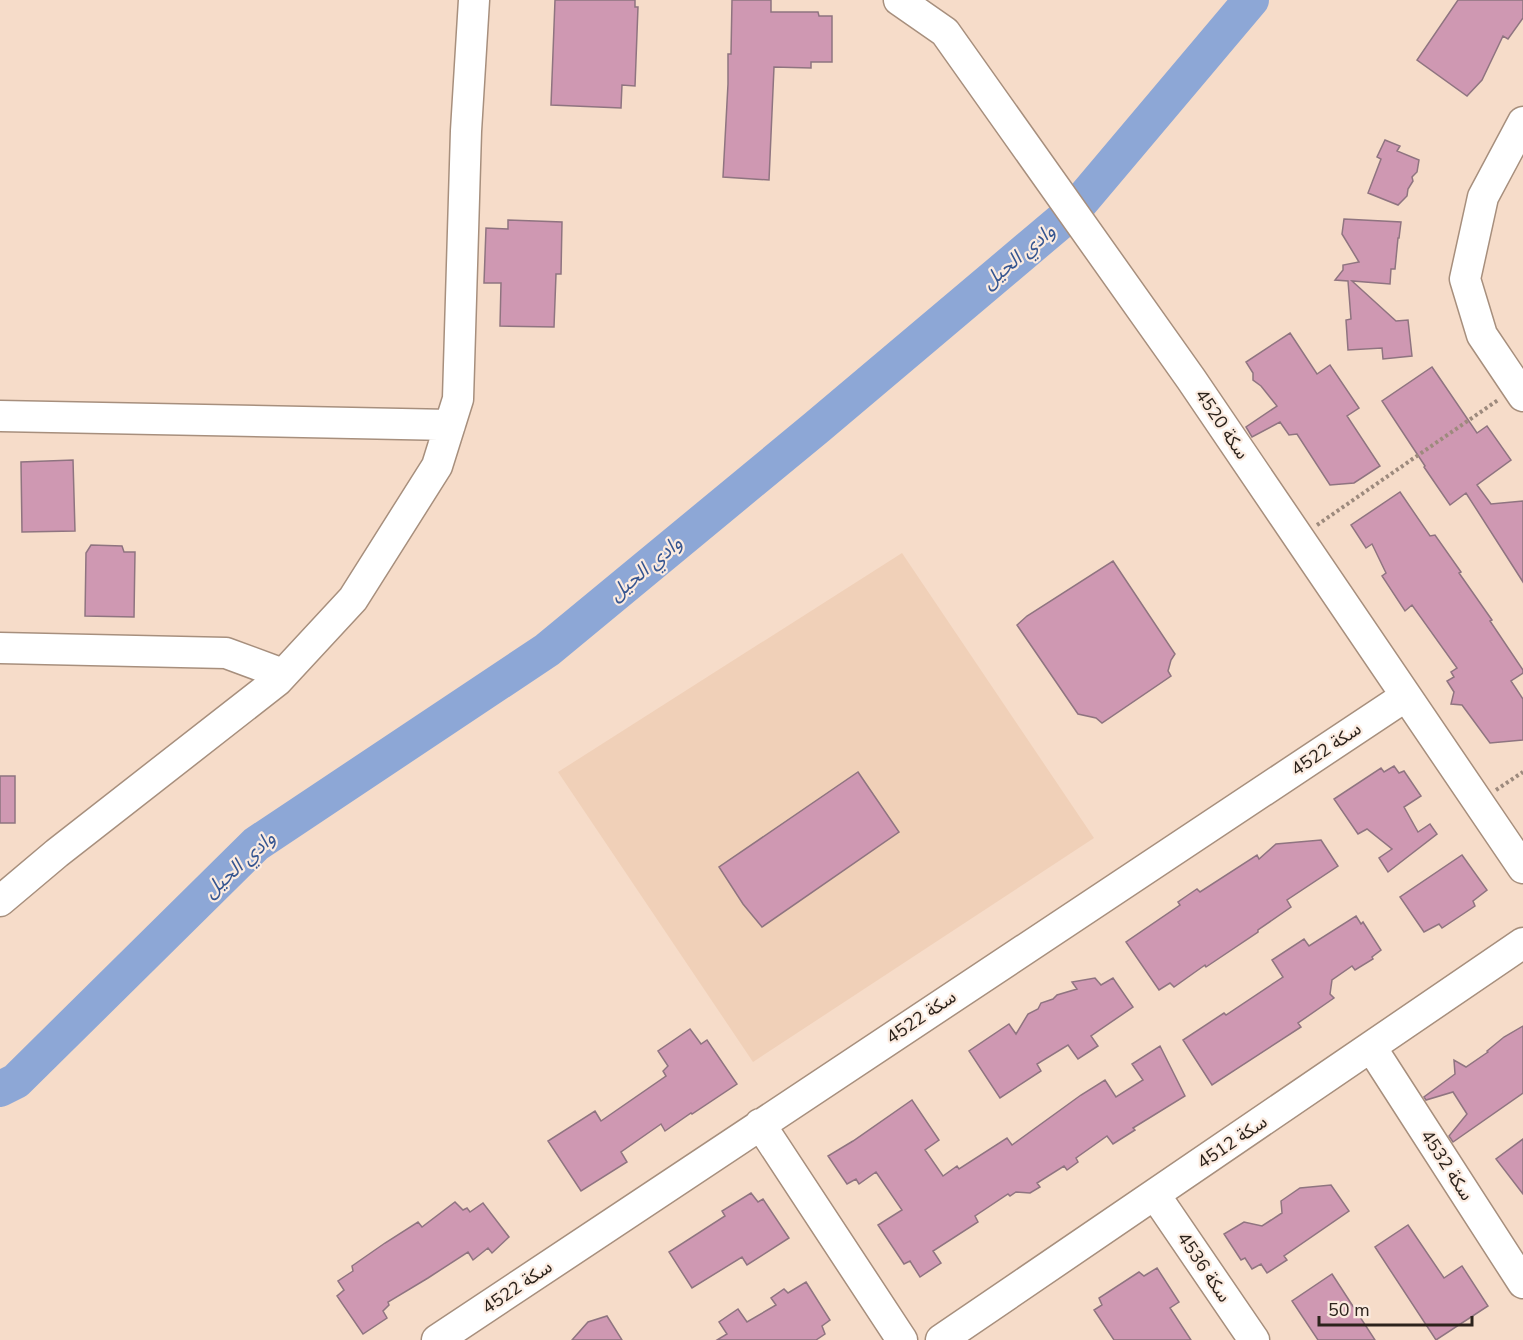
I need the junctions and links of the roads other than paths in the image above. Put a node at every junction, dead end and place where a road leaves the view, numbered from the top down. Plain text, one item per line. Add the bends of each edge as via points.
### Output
1 (474, 0) edge
2 (899, 0) edge
3 (1523, 122) edge
4 (1520, 392) edge
5 (0, 416) edge
6 (450, 425) junction
7 (0, 648) edge
8 (284, 674) junction
9 (1406, 696) junction
10 (1523, 868) edge
11 (4, 894) edge
12 (1523, 943) edge
13 (1371, 1047) junction
14 (760, 1124) junction
15 (1155, 1194) junction
16 (1520, 1273) edge
17 (437, 1340) edge
18 (902, 1340) edge
19 (941, 1340) edge
20 (1254, 1340) edge

1 - 6 street via 458,399
2 - 9 street, سكة 4520 via 945,32 1191,379
3 - 4 street via 1483,197 1465,279 1482,335
5 - 6 street
6 - 8 street via 437,466 353,599
7 - 8 street via 226,653
8 - 11 street
9 - 10 street, سكة 4520
9 - 14 street, سكة 4522
12 - 13 street, سكة 4512
13 - 15 street, سكة 4512
13 - 16 street, سكة 4532
14 - 17 street, سكة 4522
14 - 18 street
15 - 19 street, سكة 4512
15 - 20 street, سكة 4536

